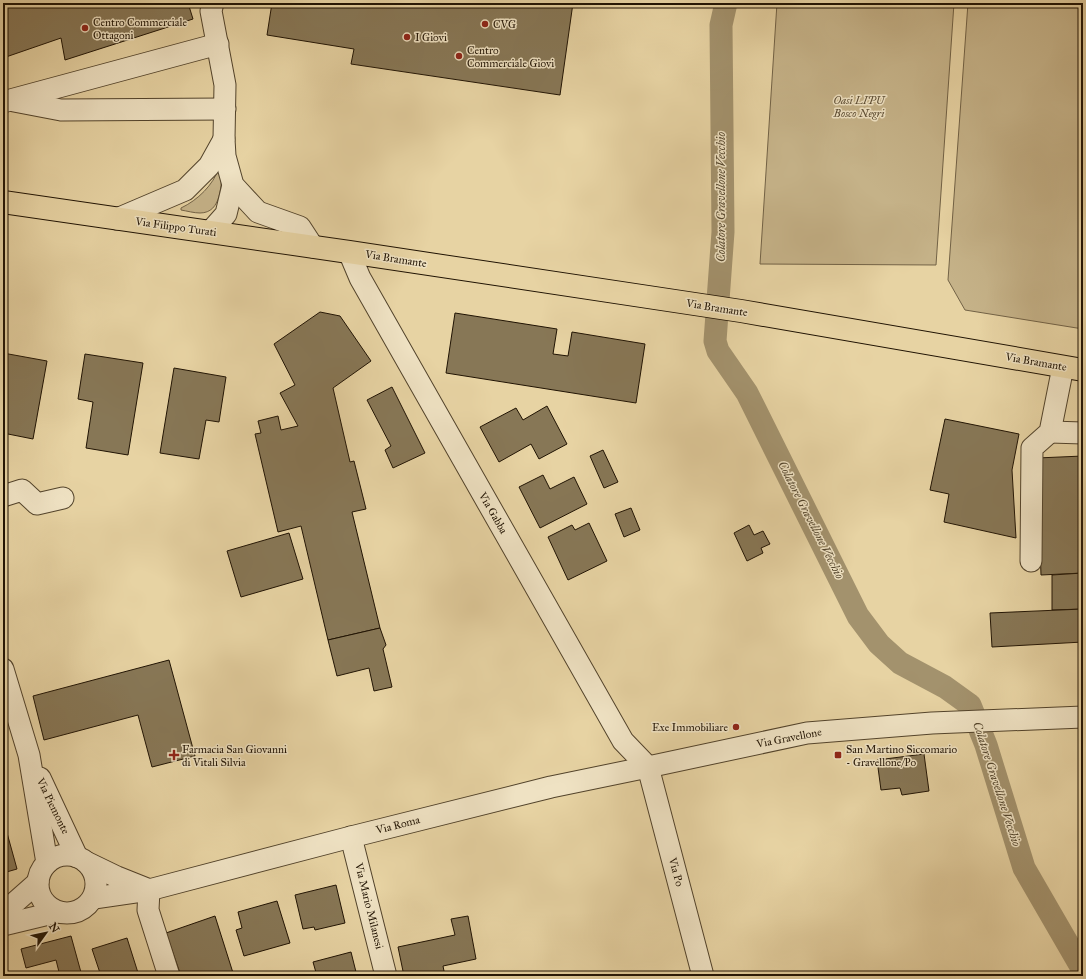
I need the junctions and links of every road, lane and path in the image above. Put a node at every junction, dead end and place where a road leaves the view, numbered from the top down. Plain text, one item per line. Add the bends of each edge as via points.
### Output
1 (211, 6) edge
2 (218, 44) junction
3 (7, 101) edge
4 (225, 109) junction
5 (224, 139) junction
6 (233, 185) junction
7 (3, 202) edge
8 (117, 219) junction
9 (210, 232) junction
10 (313, 247) junction
11 (349, 252) junction
12 (1073, 369) edge
13 (1050, 432) junction
14 (1083, 433) edge
15 (3, 496) edge
16 (63, 498) dead end
17 (1031, 561) dead end
18 (3, 669) edge
19 (7, 695) edge
20 (1083, 717) edge
21 (29, 756) junction
22 (648, 767) junction
23 (351, 837) junction
24 (82, 859) junction
25 (47, 863) junction
26 (38, 882) junction
27 (150, 890) junction
28 (94, 898) junction
29 (56, 912) junction
30 (3, 913) edge
31 (3, 925) edge
32 (169, 976) edge
33 (386, 976) edge
34 (703, 976) edge

1 - 2 street
2 - 3 street
2 - 4 street via 225,85
3 - 4 street via 61,110
4 - 5 street
5 - 6 street via 225,156
5 - 8 street via 209,166 185,190
6 - 9 street via 226,214
6 - 10 street via 258,212 300,227
7 - 8 main road, Via Filippo Turati
8 - 9 main road, Via Filippo Turati
9 - 10 main road, Via Filippo Turati
10 - 11 main road, Via Filippo Turati
11 - 12 main road, Via Bramante via 741,311
11 - 22 street, Via Gabba via 360,278 623,742
12 - 13 street
13 - 14 street
13 - 17 street via 1032,448
15 - 16 street via 22,490 37,504
18 - 19 street, Via Piemonte
19 - 21 street, Via Piemonte
20 - 22 street, Via Gravellone via 932,723 807,733
21 - 24 street, Via Piemonte
21 - 25 street, Via Piemonte
22 - 23 street, Via Roma via 550,787
22 - 34 street, Via Po
23 - 27 street, Via Roma
23 - 33 street, Via Mario Milanesi
24 - 25 street via 69,855 54,858
24 - 27 street
24 - 28 street via 93,869 96,878
25 - 26 street via 39,875
26 - 29 street via 42,900
26 - 30 street
27 - 28 street, Via Roma
27 - 32 street via 148,910
28 - 29 street via 89,905 74,913
29 - 31 street

